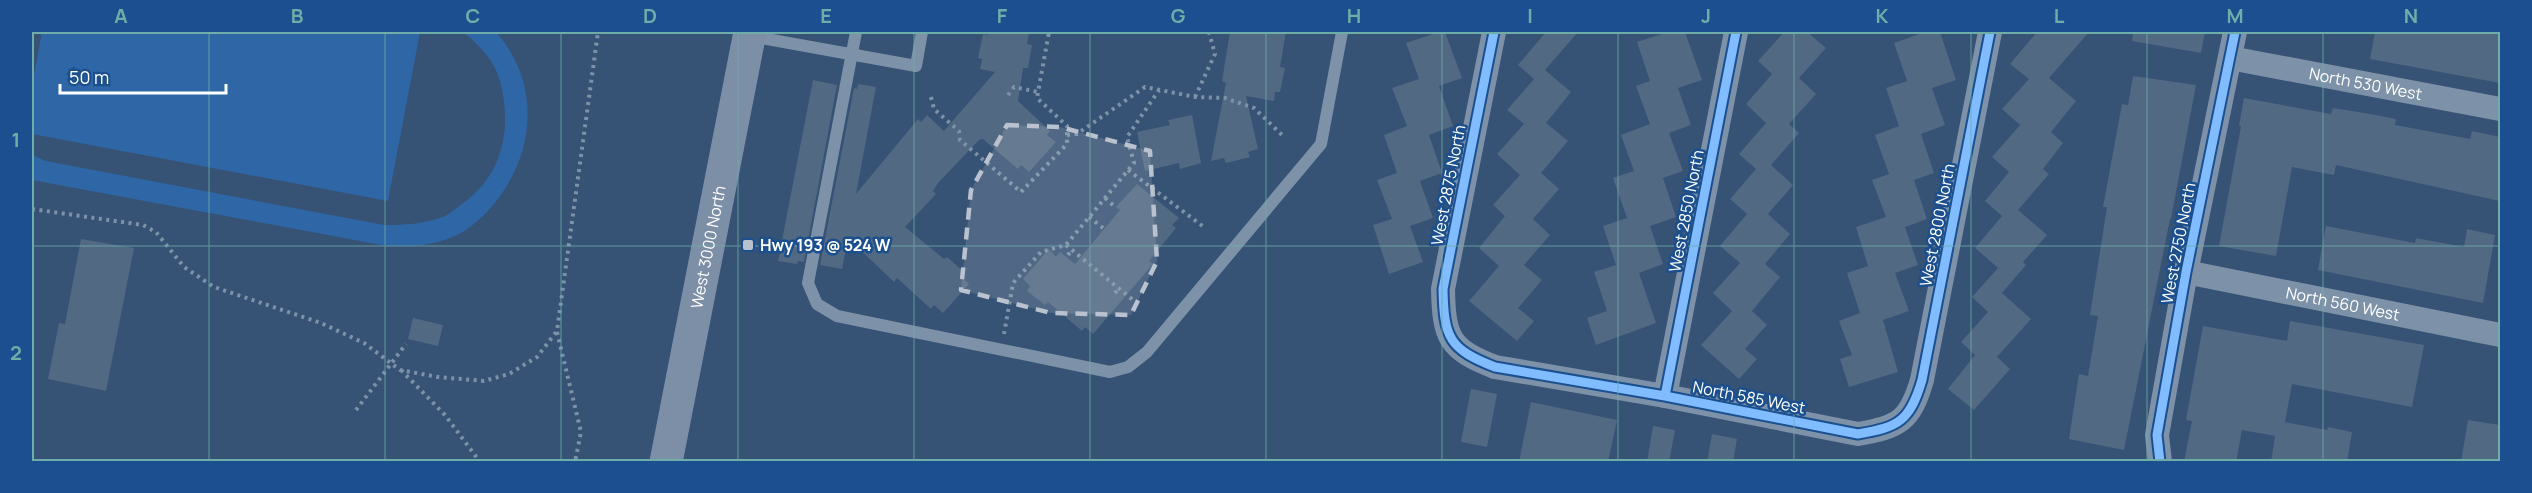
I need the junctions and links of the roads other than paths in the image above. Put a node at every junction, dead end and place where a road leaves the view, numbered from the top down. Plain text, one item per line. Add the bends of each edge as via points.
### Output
1 (856, 32) edge
2 (922, 32) edge
3 (1342, 32) edge
4 (1494, 32) edge
5 (1736, 32) edge
6 (1990, 32) edge
7 (2235, 32) edge
8 (750, 34) edge
9 (851, 54) junction
10 (2230, 58) junction
11 (2500, 109) edge
12 (2186, 272) junction
13 (2500, 335) edge
14 (1452, 343) joint
15 (1665, 396) junction
16 (1903, 420) joint
17 (666, 462) edge
18 (2160, 462) edge

1 - 9 lane
2 - 9 lane via 916,66
3 - 9 lane via 1321,144 1147,352 1128,367 1110,372 837,316 817,304 808,283
4 - 14 street, West 2875 North via 1443,289 1443,318
5 - 15 street, West 2850 North
6 - 16 street, West 2800 North via 1923,380 1915,404
7 - 10 street, West 2750 North
8 - 9 lane
8 - 17 main road, West 3000 North
10 - 11 street, North 530 West
10 - 12 street, West 2750 North
12 - 13 street, North 560 West
12 - 18 street, West 2750 North via 2157,435
14 - 15 street, North 585 West via 1472,358 1495,366
15 - 16 street, North 585 West via 1858,434 1881,430

